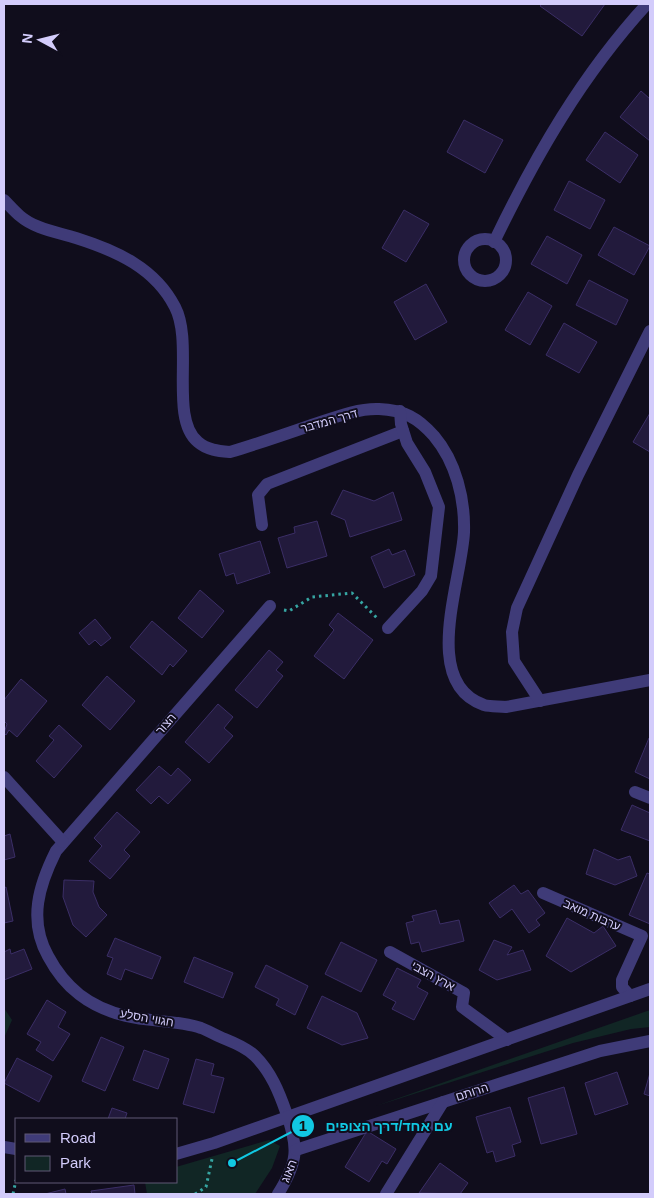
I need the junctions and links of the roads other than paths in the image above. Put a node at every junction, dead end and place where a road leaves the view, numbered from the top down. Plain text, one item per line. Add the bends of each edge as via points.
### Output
1 (647, 4) edge
2 (4, 200) edge
3 (494, 242) dead end
4 (650, 331) edge
5 (400, 412) junction
6 (403, 431) junction
7 (262, 525) dead end
8 (270, 606) road end
9 (388, 628) road end
10 (650, 680) edge
11 (540, 701) junction
12 (4, 777) edge
13 (635, 792) dead end
14 (650, 798) edge
15 (63, 842) junction
16 (543, 893) dead end
17 (390, 952) dead end
18 (650, 989) edge
19 (630, 996) junction
20 (507, 1040) junction
21 (650, 1041) edge
22 (443, 1102) junction
23 (288, 1117) junction
24 (296, 1150) junction
25 (178, 1153) edge
26 (278, 1194) edge
27 (386, 1194) edge

1 - 3 street via 608,49 569,103 534,162
2 - 5 street, דרך המדבר via 21,217 48,230 122,255 149,272 165,290 176,309 184,334 185,424 197,442 213,450 230,452 344,415 377,409
4 - 11 street via 517,608 512,632 514,661
5 - 6 street
5 - 11 street, דרך המדבר via 421,421 443,447 463,498 464,532 448,643 457,685 469,698 485,706 506,707
6 - 7 street via 267,484 258,495
6 - 9 street via 439,507 431,576 422,591
8 - 15 street, הצור
10 - 11 street, דרך המדבר
12 - 15 street
13 - 14 street
15 - 23 street, חגווי הסלע via 45,873 36,903 44,948 59,976 79,995 100,1007 126,1016 201,1028 254,1056 278,1088
16 - 19 street, ערבות מואב via 642,936 622,980 622,987
17 - 20 street, ארץ הצבי via 464,993 462,1007
18 - 19 street
19 - 20 street
20 - 23 street
21 - 22 street, הרותם via 600,1051
22 - 24 street, הרותם
22 - 27 street
23 - 24 street, האוג
23 - 25 street
24 - 26 street, האוג via 289,1177

